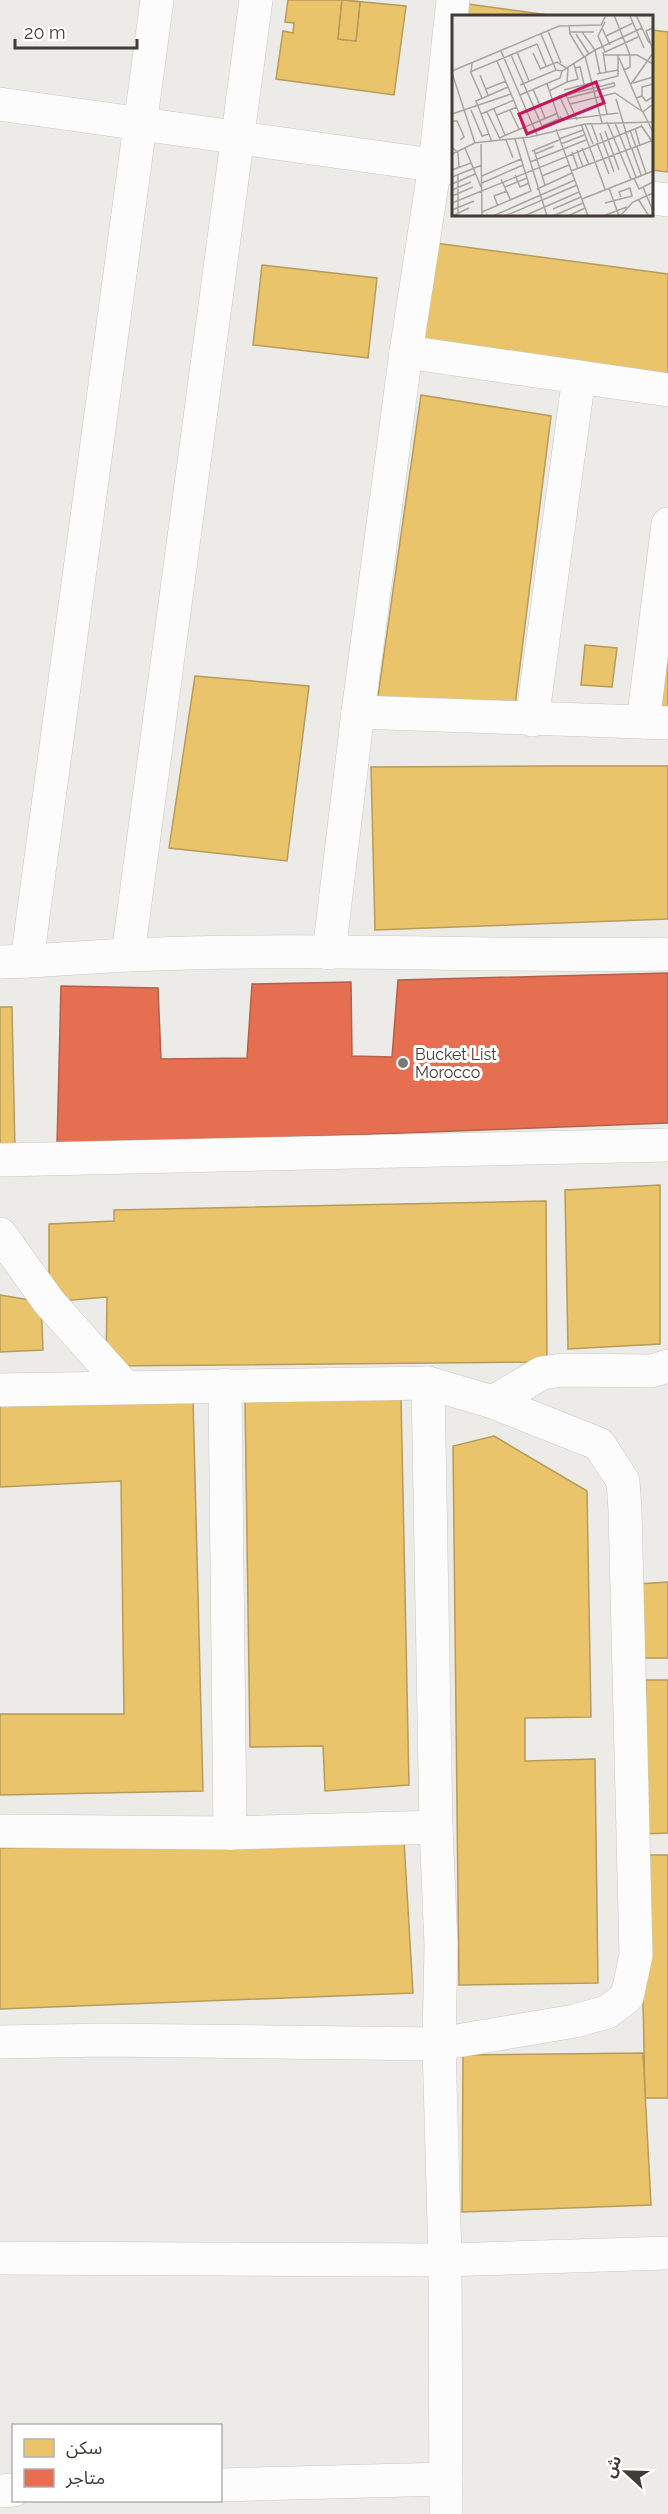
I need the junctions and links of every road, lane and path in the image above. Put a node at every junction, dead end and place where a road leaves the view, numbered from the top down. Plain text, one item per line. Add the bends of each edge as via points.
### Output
1 (157, 0) edge
2 (256, 0) edge
3 (453, 0) edge
4 (452, 15) edge
5 (452, 18) edge
6 (0, 104) edge
7 (141, 124) junction
8 (239, 138) junction
9 (444, 166) edge
10 (653, 198) edge
11 (668, 200) edge
12 (406, 352) junction
13 (579, 377) junction
14 (668, 390) edge
15 (668, 524) edge
16 (358, 712) junction
17 (532, 720) junction
18 (656, 723) edge
19 (329, 953) junction
20 (668, 954) edge
21 (128, 955) junction
22 (13, 962) edge
23 (668, 1145) edge
24 (0, 1160) edge
25 (0, 1234) edge
26 (668, 1366) edge
27 (428, 1383) junction
28 (225, 1385) junction
29 (125, 1388) junction
30 (0, 1390) edge
31 (493, 1402) junction
32 (436, 1827) junction
33 (0, 1831) edge
34 (230, 1833) junction
35 (0, 2042) edge
36 (439, 2043) junction
37 (668, 2253) edge
38 (0, 2258) edge
39 (445, 2260) junction
40 (446, 2479) junction
41 (222, 2485) edge
42 (446, 2514) edge

1 - 7 street
2 - 8 street
3 - 4 street
5 - 9 street
6 - 7 street
7 - 8 street
7 - 22 street
8 - 9 street
8 - 21 street
9 - 12 street
10 - 11 street
12 - 13 street
12 - 16 street
13 - 14 street
13 - 17 street
15 - 18 street
16 - 17 street
16 - 19 street
17 - 18 street
19 - 20 street
19 - 21 street
21 - 22 street
23 - 24 street
25 - 29 street via 49,1302
26 - 31 street via 651,1371 542,1373
27 - 28 street
27 - 31 street
27 - 32 street
28 - 29 street
28 - 34 street
29 - 30 street
31 - 36 street via 599,1444 623,1481 636,1955 627,1997 608,2012
32 - 34 street
32 - 36 street via 441,1945
33 - 34 street
35 - 36 street
36 - 39 street
37 - 39 street
38 - 39 street
39 - 40 street
40 - 41 street
40 - 42 street

